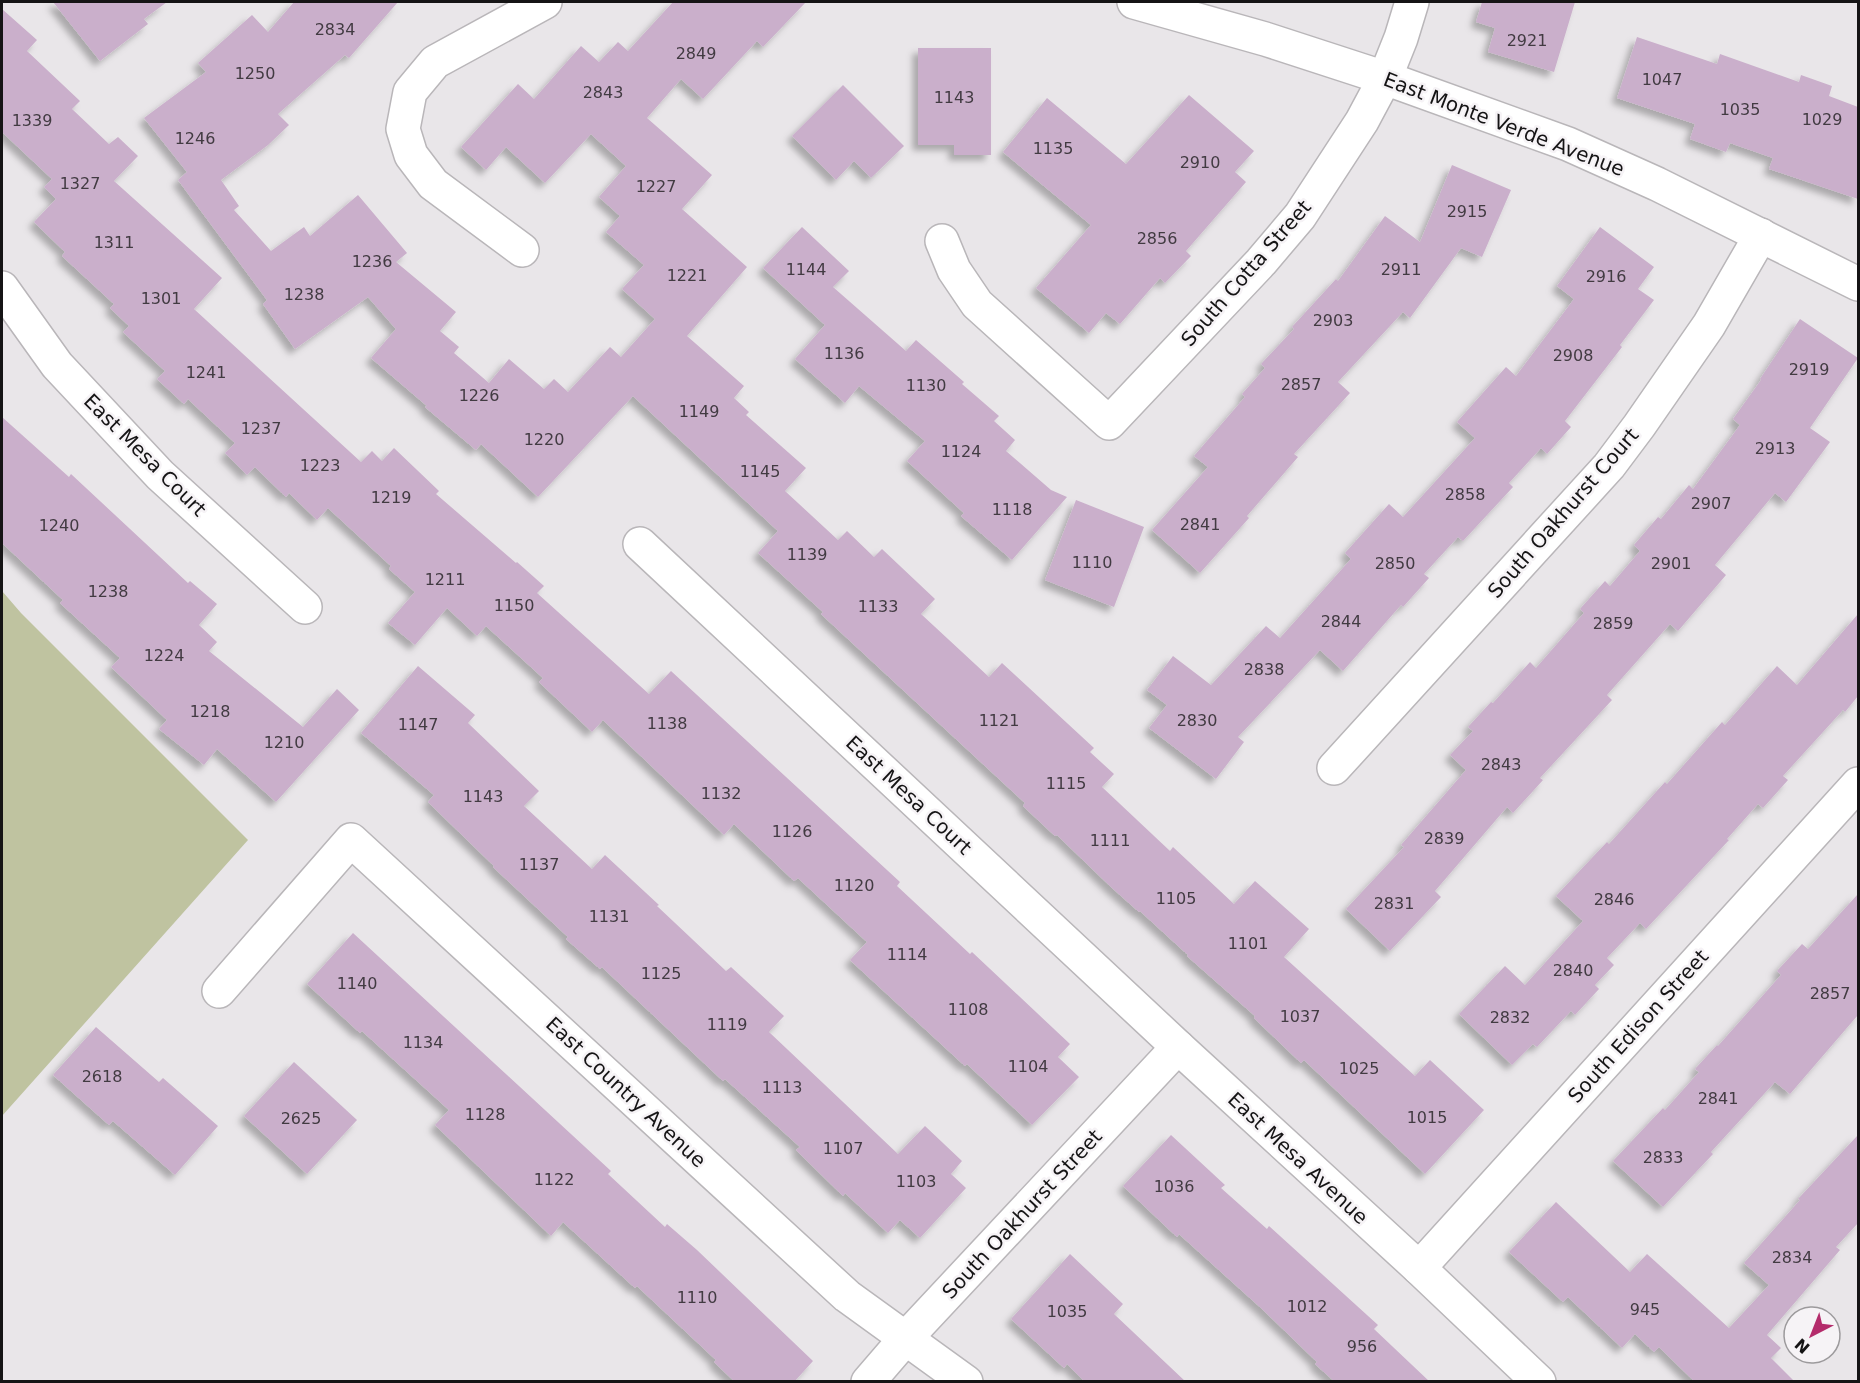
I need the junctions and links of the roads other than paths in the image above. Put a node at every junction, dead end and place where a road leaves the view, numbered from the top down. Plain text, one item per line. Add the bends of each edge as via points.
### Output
1 (545, 2) edge
2 (1134, 2) edge
3 (1412, 2) edge
4 (1385, 78) junction
5 (1761, 235) junction
6 (942, 241) dead end
7 (522, 250) dead end
8 (1858, 284) edge
9 (2, 288) edge
10 (640, 544) dead end
11 (305, 607) dead end
12 (1334, 768) dead end
13 (1858, 784) edge
14 (219, 991) dead end
15 (1178, 1047) junction
16 (1419, 1268) junction
17 (905, 1339) junction
18 (868, 1382) edge
19 (966, 1382) edge
20 (1539, 1382) edge

1 - 7 street via 435,62 410,92 403,129 411,155 433,184
2 - 4 street, East Monte Verde Avenue
3 - 4 street, South Cotta Street
4 - 5 street, East Monte Verde Avenue via 1569,144
4 - 6 street, South Cotta Street via 1300,216 1109,423 977,304 954,270
5 - 8 street, East Monte Verde Avenue
5 - 12 street, South Oakhurst Court via 1709,325 1609,466
9 - 11 street, East Mesa Court via 57,365 160,475
10 - 15 street, East Mesa Court
13 - 16 street, South Edison Street
14 - 17 street, East Country Avenue via 351,840 847,1296
15 - 16 street, East Mesa Avenue
15 - 17 street, South Oakhurst Street
16 - 20 street
17 - 18 street, South Oakhurst Street
17 - 19 street, East Country Avenue

